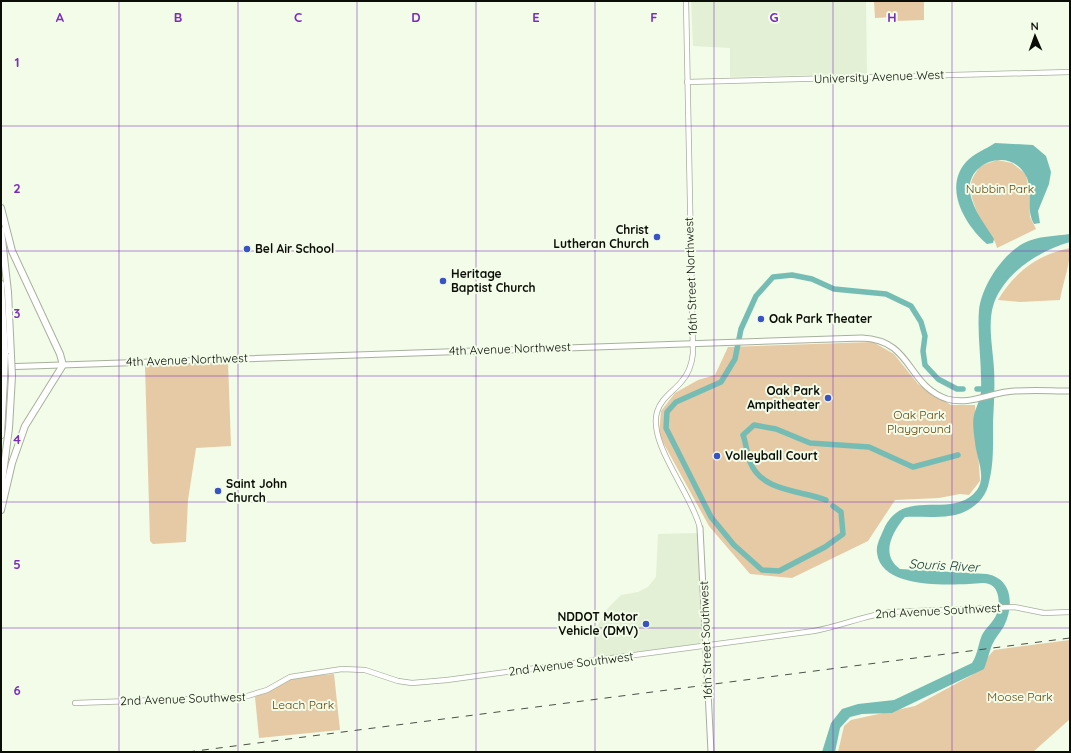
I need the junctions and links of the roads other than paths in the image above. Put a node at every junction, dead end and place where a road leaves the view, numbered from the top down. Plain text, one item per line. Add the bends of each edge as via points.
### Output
1 (686, 1) edge
2 (1070, 72) edge
3 (687, 82) junction
4 (1, 208) edge
5 (1, 230) edge
6 (1, 284) edge
7 (694, 343) junction
8 (63, 365) junction
9 (1, 367) edge
10 (1070, 391) edge
11 (1, 435) edge
12 (1, 489) edge
13 (1, 510) edge
14 (700, 528) joint
15 (1070, 612) edge
16 (707, 646) junction
17 (75, 703) dead end
18 (711, 752) edge

1 - 3 street, 16th Street Northwest
2 - 3 street, University Avenue West
3 - 7 street, 16th Street Northwest
4 - 8 highway via 12,251
5 - 12 highway, bridge via 8,292 12,376 9,428
6 - 11 highway, bridge via 5,352
7 - 8 main road, 4th Avenue Northwest
7 - 10 main road, 4th Avenue Northwest via 862,338 878,340 895,348 929,389 948,399 965,401 1011,392
7 - 14 street, 16th Street Northwest via 692,361 686,375 659,406 655,420 662,447 696,512
8 - 9 main road, 4th Avenue Northwest
8 - 13 highway via 25,426 12,463
14 - 16 main road, 16th Street Southwest
15 - 16 street, 2nd Avenue Southwest via 1044,613 1014,607 876,613 836,628
16 - 17 street, 2nd Avenue Southwest via 426,682 401,681 365,670 342,670 290,677 267,690 244,697
16 - 18 main road, 16th Street Southwest

